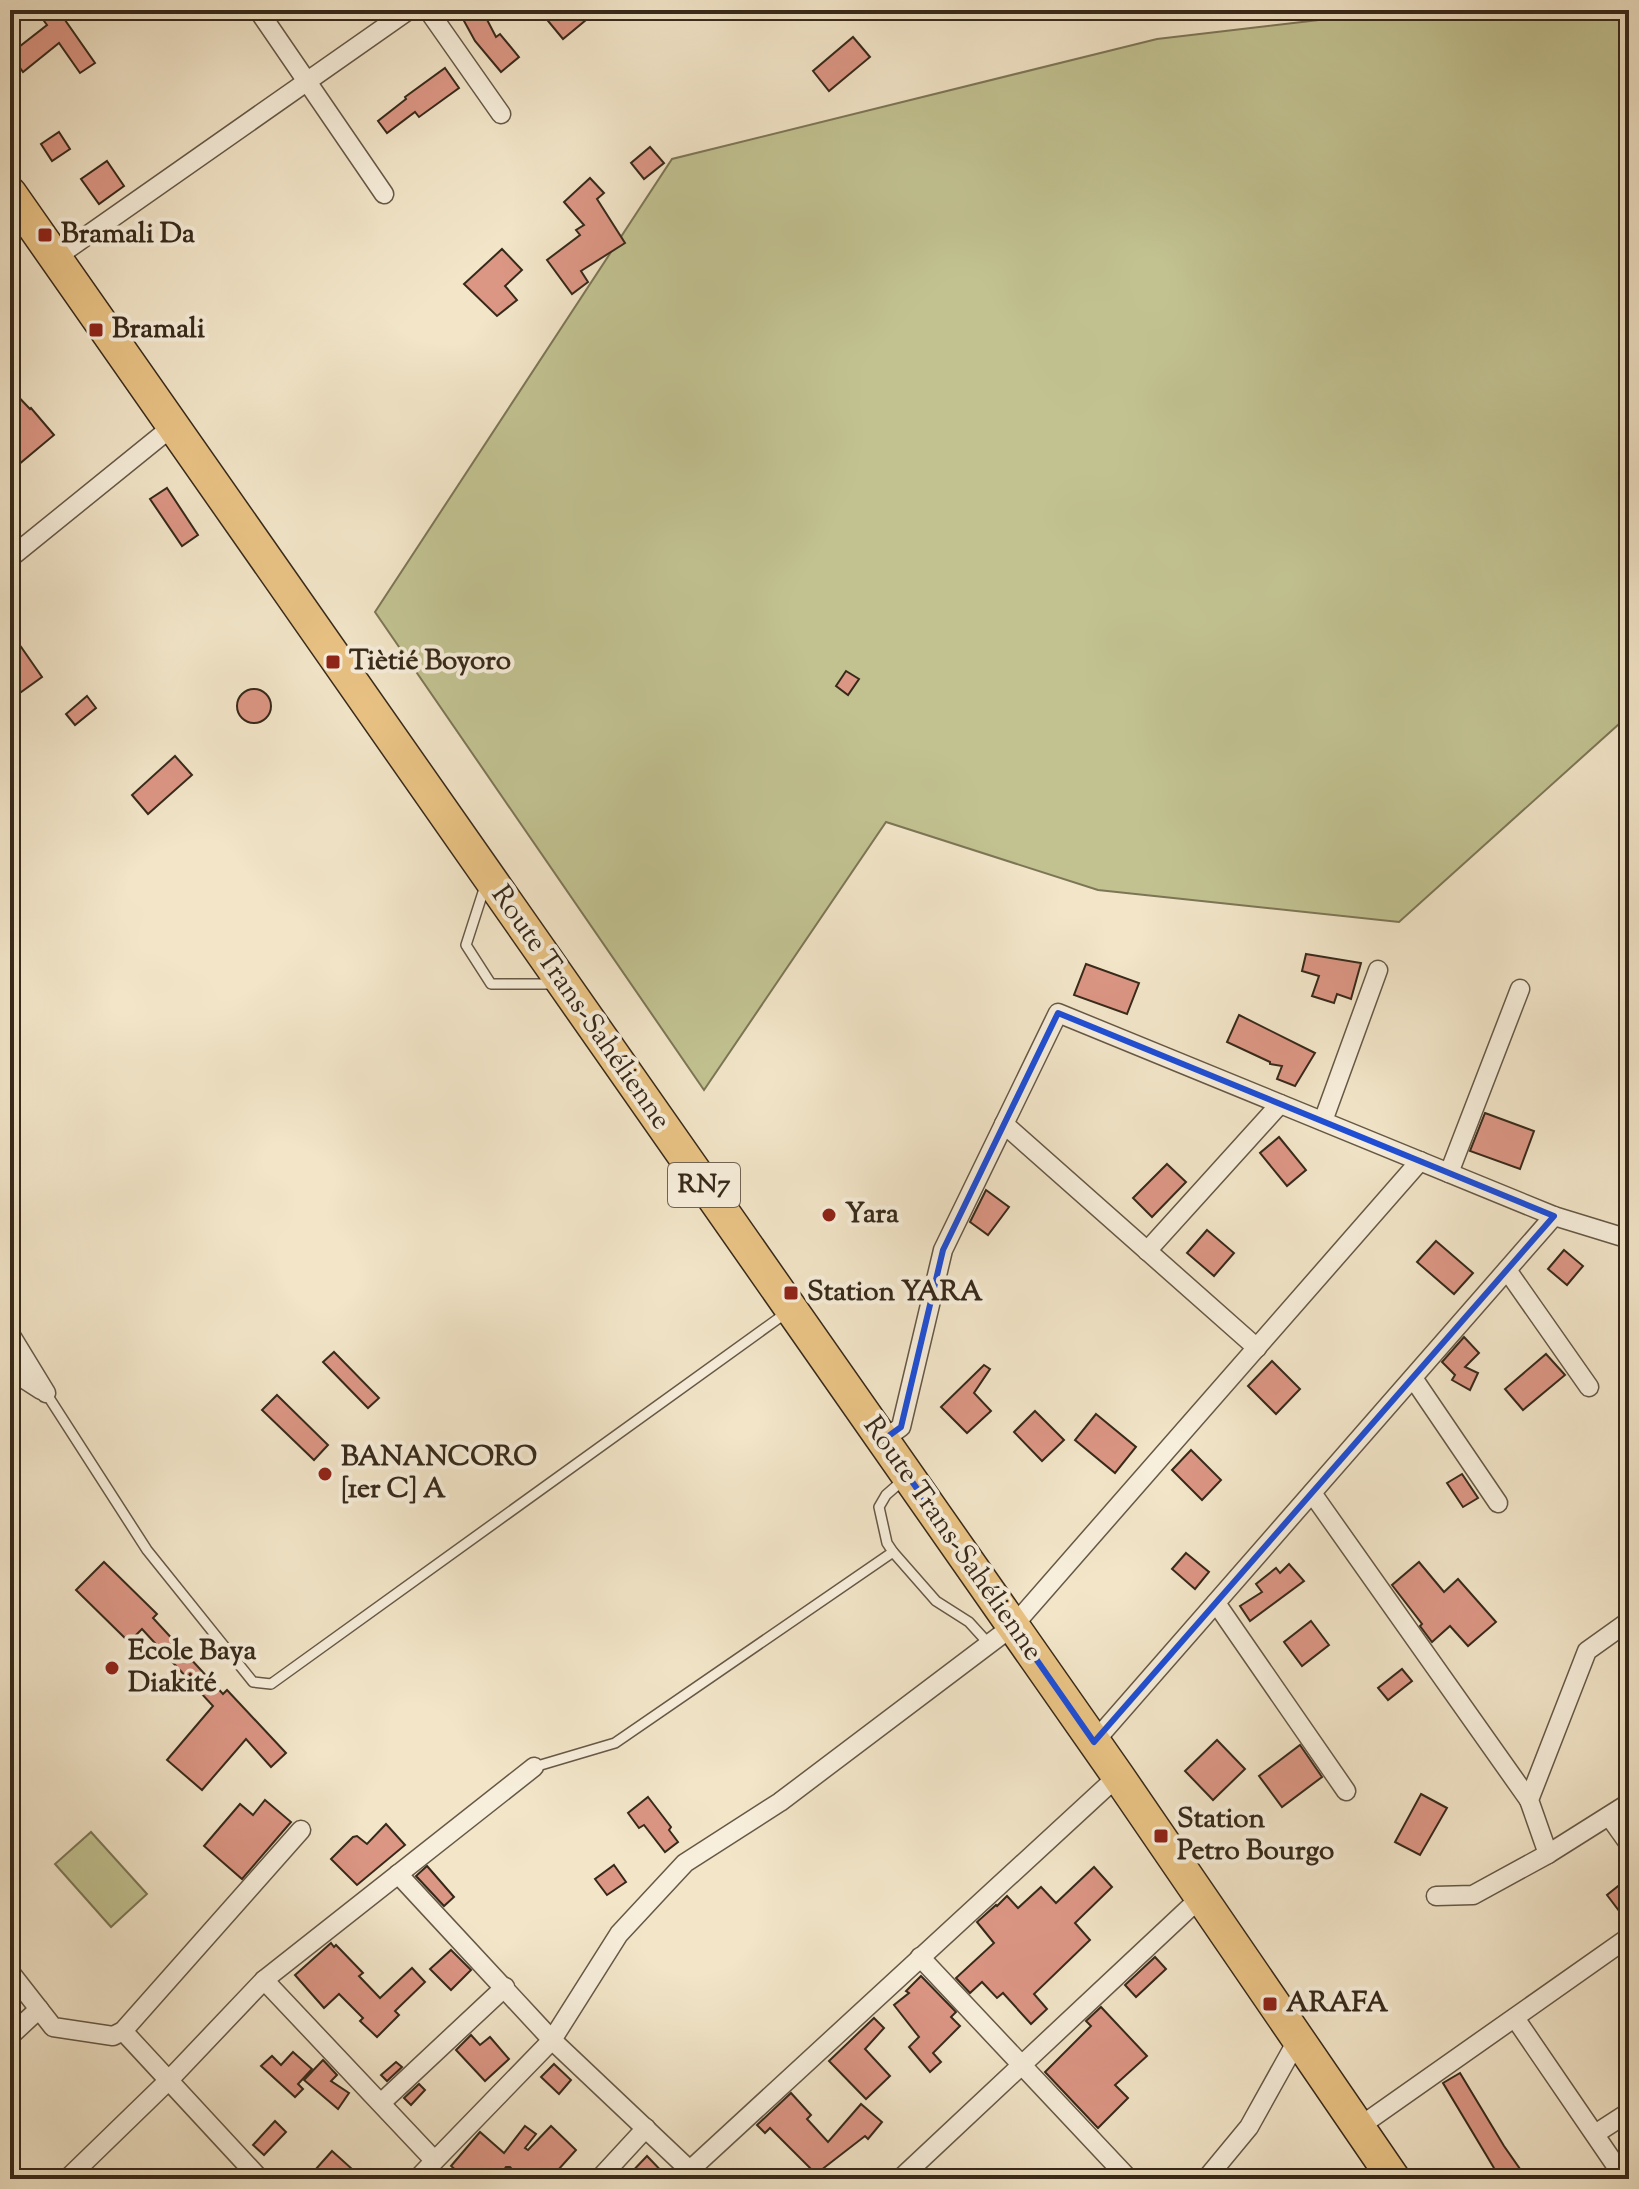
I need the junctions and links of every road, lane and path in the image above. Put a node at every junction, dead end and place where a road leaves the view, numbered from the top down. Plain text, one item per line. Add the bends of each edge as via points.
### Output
1 (258, 10) edge
2 (409, 10) edge
3 (428, 10) edge
4 (307, 82) junction
5 (501, 114) dead end
6 (10, 193) edge
7 (384, 194) dead end
8 (55, 258) junction
9 (173, 426) junction
10 (10, 558) edge
11 (488, 876) junction
12 (1378, 970) dead end
13 (563, 983) junction
14 (1520, 989) dead end
15 (1280, 1104) junction
16 (1323, 1121) junction
17 (1004, 1124) junction
18 (1420, 1161) junction
19 (1449, 1173) junction
20 (1554, 1216) junction
21 (1629, 1239) edge
22 (1147, 1251) junction
23 (1507, 1270) junction
24 (791, 1310) junction
25 (10, 1334) edge
26 (1257, 1348) junction
27 (10, 1370) edge
28 (1413, 1378) junction
29 (1589, 1387) dead end
30 (46, 1393) junction
31 (883, 1440) junction
32 (908, 1476) junction
33 (1312, 1493) junction
34 (1498, 1503) dead end
35 (893, 1552) junction
36 (1216, 1603) junction
37 (1629, 1621) edge
38 (1001, 1635) junction
39 (1094, 1742) junction
40 (534, 1767) joint
41 (1118, 1776) junction
42 (1346, 1791) dead end
43 (1529, 1800) junction
44 (1629, 1803) edge
45 (1609, 1816) junction
46 (301, 1830) dead end
47 (1629, 1844) edge
48 (1548, 1854) junction
49 (398, 1874) junction
50 (1436, 1896) dead end
51 (1201, 1897) junction
52 (1629, 1937) edge
53 (920, 1957) junction
54 (10, 1972) edge
55 (264, 1980) junction
56 (505, 1987) junction
57 (39, 2009) junction
58 (1515, 2018) junction
59 (123, 2031) junction
60 (10, 2036) edge
61 (1298, 2039) junction
62 (552, 2040) junction
63 (1022, 2065) junction
64 (169, 2080) junction
65 (381, 2103) junction
66 (1629, 2112) edge
67 (1359, 2127) junction
68 (646, 2128) junction
69 (1595, 2134) junction
70 (434, 2160) junction
71 (694, 2174) edge
72 (67, 2179) edge
73 (260, 2179) edge
74 (417, 2179) edge
75 (599, 2179) edge
76 (900, 2179) edge
77 (1129, 2179) edge
78 (1206, 2179) edge
79 (1394, 2179) edge
80 (1625, 2179) edge

1 - 4 street
2 - 4 street
3 - 5 street
4 - 7 street
4 - 8 street
6 - 8 highway, Route Trans-Sahélienne / RN7
8 - 9 highway, Route Trans-Sahélienne / RN7
9 - 10 street
9 - 11 highway, Route Trans-Sahélienne / RN7
11 - 13 highway, Route Trans-Sahélienne / RN7
11 - 13 lane via 466,945 491,984
12 - 16 street
13 - 24 highway, Route Trans-Sahélienne / RN7
14 - 19 street
15 - 16 street
15 - 17 street via 1058,1013
15 - 22 street
16 - 18 street
17 - 22 street
17 - 31 street via 943,1250 901,1427
18 - 19 street
18 - 26 street
19 - 20 street
20 - 21 street
20 - 23 street
22 - 26 street
23 - 28 street
23 - 29 street
24 - 30 lane via 271,1684 253,1682 147,1550
24 - 31 highway, Route Trans-Sahélienne / RN7
25 - 30 street
26 - 38 street
27 - 30 street
28 - 33 street
28 - 34 street
31 - 32 highway, Route Trans-Sahélienne / RN7
32 - 35 lane via 879,1507
32 - 38 highway, Route Trans-Sahélienne / RN7
33 - 36 street
33 - 43 street
35 - 38 lane via 936,1601
35 - 40 lane via 615,1743
36 - 39 street
36 - 42 street
37 - 43 street via 1587,1651
38 - 39 highway, Route Trans-Sahélienne / RN7
38 - 62 street via 780,1802 685,1863 619,1934
39 - 41 highway, Route Trans-Sahélienne / RN7
40 - 49 street
41 - 51 highway, Route Trans-Sahélienne / RN7
41 - 53 street
43 - 48 street
44 - 45 street
45 - 47 street
45 - 48 street
46 - 59 street
48 - 50 street via 1473,1895
49 - 55 street
49 - 56 street
51 - 61 highway, Route Trans-Sahélienne / RN7
51 - 63 street
52 - 58 street
53 - 63 street
53 - 71 street
54 - 57 street
55 - 64 street
55 - 65 street
56 - 62 street
56 - 65 street
57 - 59 street via 53,2027 113,2036
57 - 60 street
58 - 67 street
58 - 69 street
59 - 64 street
61 - 67 highway, Route Trans-Sahélienne / RN7
61 - 78 street via 1249,2127
62 - 68 street
62 - 70 street
63 - 76 street
63 - 77 street
64 - 72 street
64 - 73 street
65 - 70 street
66 - 69 street
67 - 79 highway, Route Trans-Sahélienne / RN7
68 - 71 street
68 - 75 street
69 - 80 street
70 - 74 street

